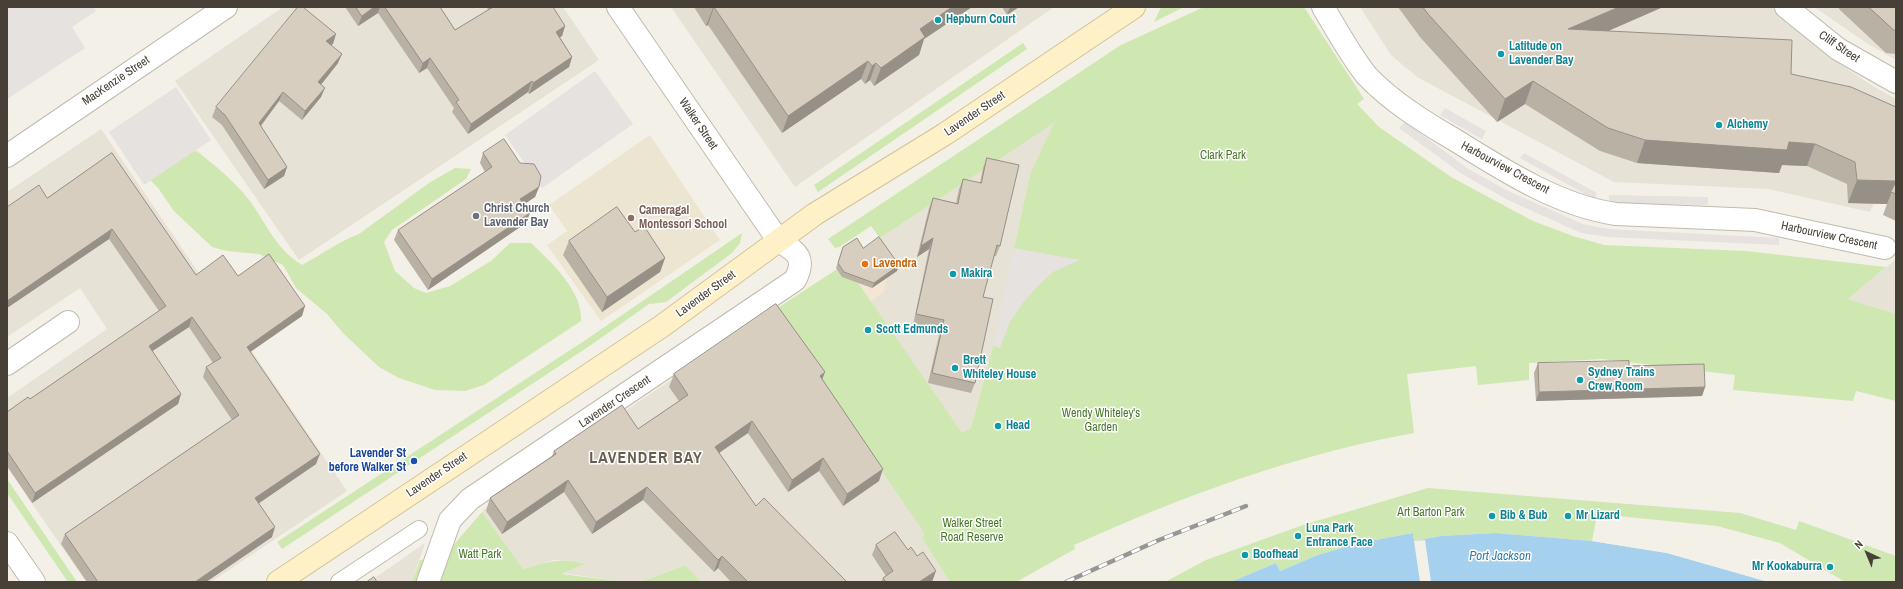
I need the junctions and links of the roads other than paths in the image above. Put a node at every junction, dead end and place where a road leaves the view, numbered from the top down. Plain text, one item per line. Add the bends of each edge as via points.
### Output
1 (226, 7) edge
2 (618, 7) edge
3 (1134, 7) edge
4 (1323, 7) edge
5 (1786, 7) edge
6 (1896, 82) edge
7 (7, 156) edge
8 (778, 240) junction
9 (1885, 248) dead end
10 (68, 322) dead end
11 (7, 364) edge
12 (419, 529) dead end
13 (7, 543) edge
14 (34, 582) edge
15 (278, 582) edge
16 (339, 582) edge
17 (428, 582) edge

1 - 7 street, MacKenzie Street
2 - 8 street, Walker Street
3 - 8 street, Lavender Street via 945,134 846,194
4 - 9 street, Harbourview Crescent via 1367,75 1386,93 1420,119 1533,186 1595,211 1755,220
5 - 6 street, Cliff Street via 1838,49
8 - 15 street, Lavender Street via 662,326
8 - 17 street, Lavender Crescent via 796,252 800,258 801,266 795,280 470,499 450,520
10 - 11 street
12 - 16 lane
13 - 14 street

